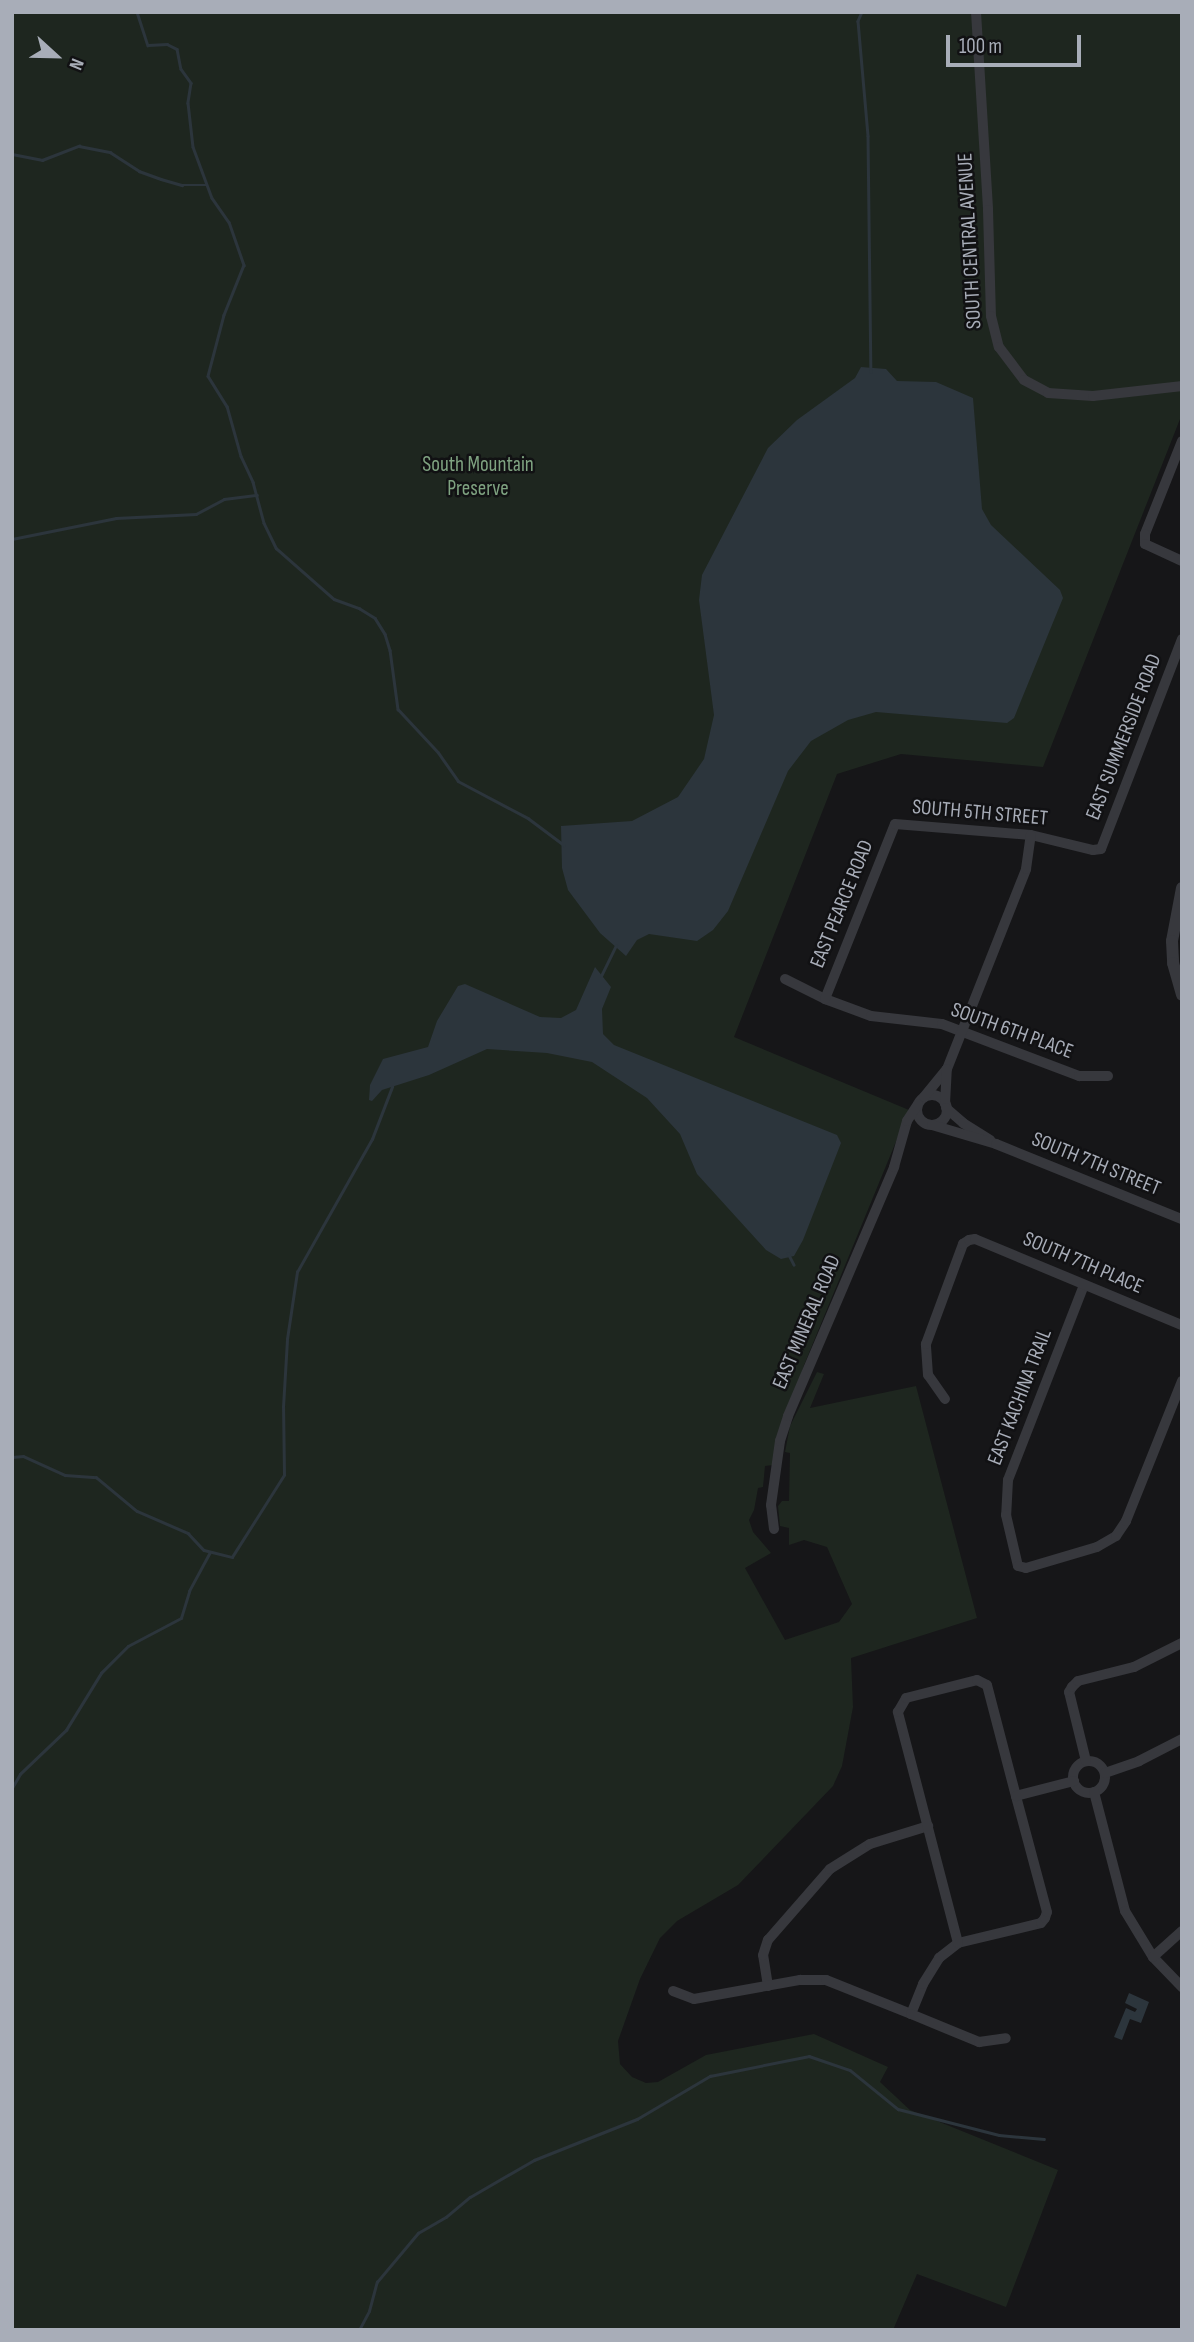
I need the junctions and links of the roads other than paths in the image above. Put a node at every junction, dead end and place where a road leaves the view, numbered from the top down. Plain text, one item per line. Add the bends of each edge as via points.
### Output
1 (976, 12) edge
2 (1182, 386) edge
3 (1182, 441) edge
4 (1182, 561) edge
5 (1182, 639) edge
6 (895, 824) joint
7 (1031, 835) junction
8 (1101, 849) joint
9 (1182, 888) edge
10 (785, 979) dead end
11 (1182, 995) edge
12 (825, 999) junction
13 (962, 1030) junction
14 (947, 1069) junction
15 (1108, 1076) dead end
16 (921, 1101) junction
17 (946, 1106) junction
18 (927, 1123) junction
19 (904, 1137) junction
20 (996, 1144) junction
21 (1182, 1219) edge
22 (1084, 1285) junction
23 (1182, 1325) edge
24 (1182, 1381) edge
25 (945, 1399) dead end
26 (774, 1529) dead end
27 (1182, 1643) edge
28 (1182, 1739) edge
29 (1086, 1761) junction
30 (1105, 1773) junction
31 (1074, 1781) junction
32 (1094, 1792) junction
33 (1016, 1796) junction
34 (928, 1826) junction
35 (1182, 1931) edge
36 (958, 1943) junction
37 (1153, 1958) junction
38 (768, 1986) junction
39 (1182, 1987) edge
40 (673, 1991) dead end
41 (911, 2014) junction
42 (1006, 2038) dead end

1 - 2 street, SOUTH CENTRAL AVENUE via 991,316 999,347 1024,380 1048,393 1093,396
3 - 4 street via 1145,534 1145,544
5 - 8 street, EAST SUMMERSIDE ROAD
6 - 7 street, SOUTH 5TH STREET
6 - 12 street, EAST PEARCE ROAD
7 - 8 street, SOUTH 5TH STREET
7 - 13 street, EAST MINERAL ROAD via 1026,869
9 - 11 street via 1172,941
10 - 12 street, SOUTH 6TH PLACE
12 - 13 street, SOUTH 6TH PLACE via 872,1016
13 - 14 street, EAST MINERAL ROAD
13 - 15 street, SOUTH 6TH PLACE via 1079,1076
14 - 16 street, EAST MINERAL ROAD
14 - 17 street, EAST MINERAL ROAD
16 - 17 street, SOUTH 7TH STREET via 936,1096
16 - 18 street via 918,1114
16 - 19 street, EAST MINERAL ROAD via 907,1121
17 - 18 street via 944,1119
17 - 20 street, SOUTH 7TH STREET via 963,1124
18 - 19 street
18 - 20 street, SOUTH 7TH STREET
19 - 26 street, EAST MINERAL ROAD via 780,1441 771,1505
20 - 21 street, SOUTH 7TH STREET
22 - 23 street, SOUTH 7TH PLACE
22 - 24 street, EAST KACHINA TRAIL via 1007,1480 1006,1515 1018,1566 1026,1568 1116,1536
22 - 25 street, SOUTH 7TH PLACE via 975,1240 963,1244 926,1344 928,1375
27 - 29 street via 1134,1667 1078,1681 1072,1687 1069,1692
28 - 30 street
29 - 30 street via 1100,1764
29 - 31 street via 1077,1766
30 - 32 street via 1102,1787
31 - 32 street via 1084,1792
31 - 33 street
32 - 37 street via 1125,1911
33 - 34 street via 988,1685 977,1680 906,1698 898,1712
33 - 36 street via 1045,1918 1041,1923
34 - 36 street
34 - 38 street via 870,1844 830,1869 768,1940 763,1955
35 - 37 street
36 - 41 street via 939,1958
37 - 39 street
38 - 40 street via 694,1999
38 - 41 street via 826,1980
41 - 42 street via 979,2042

